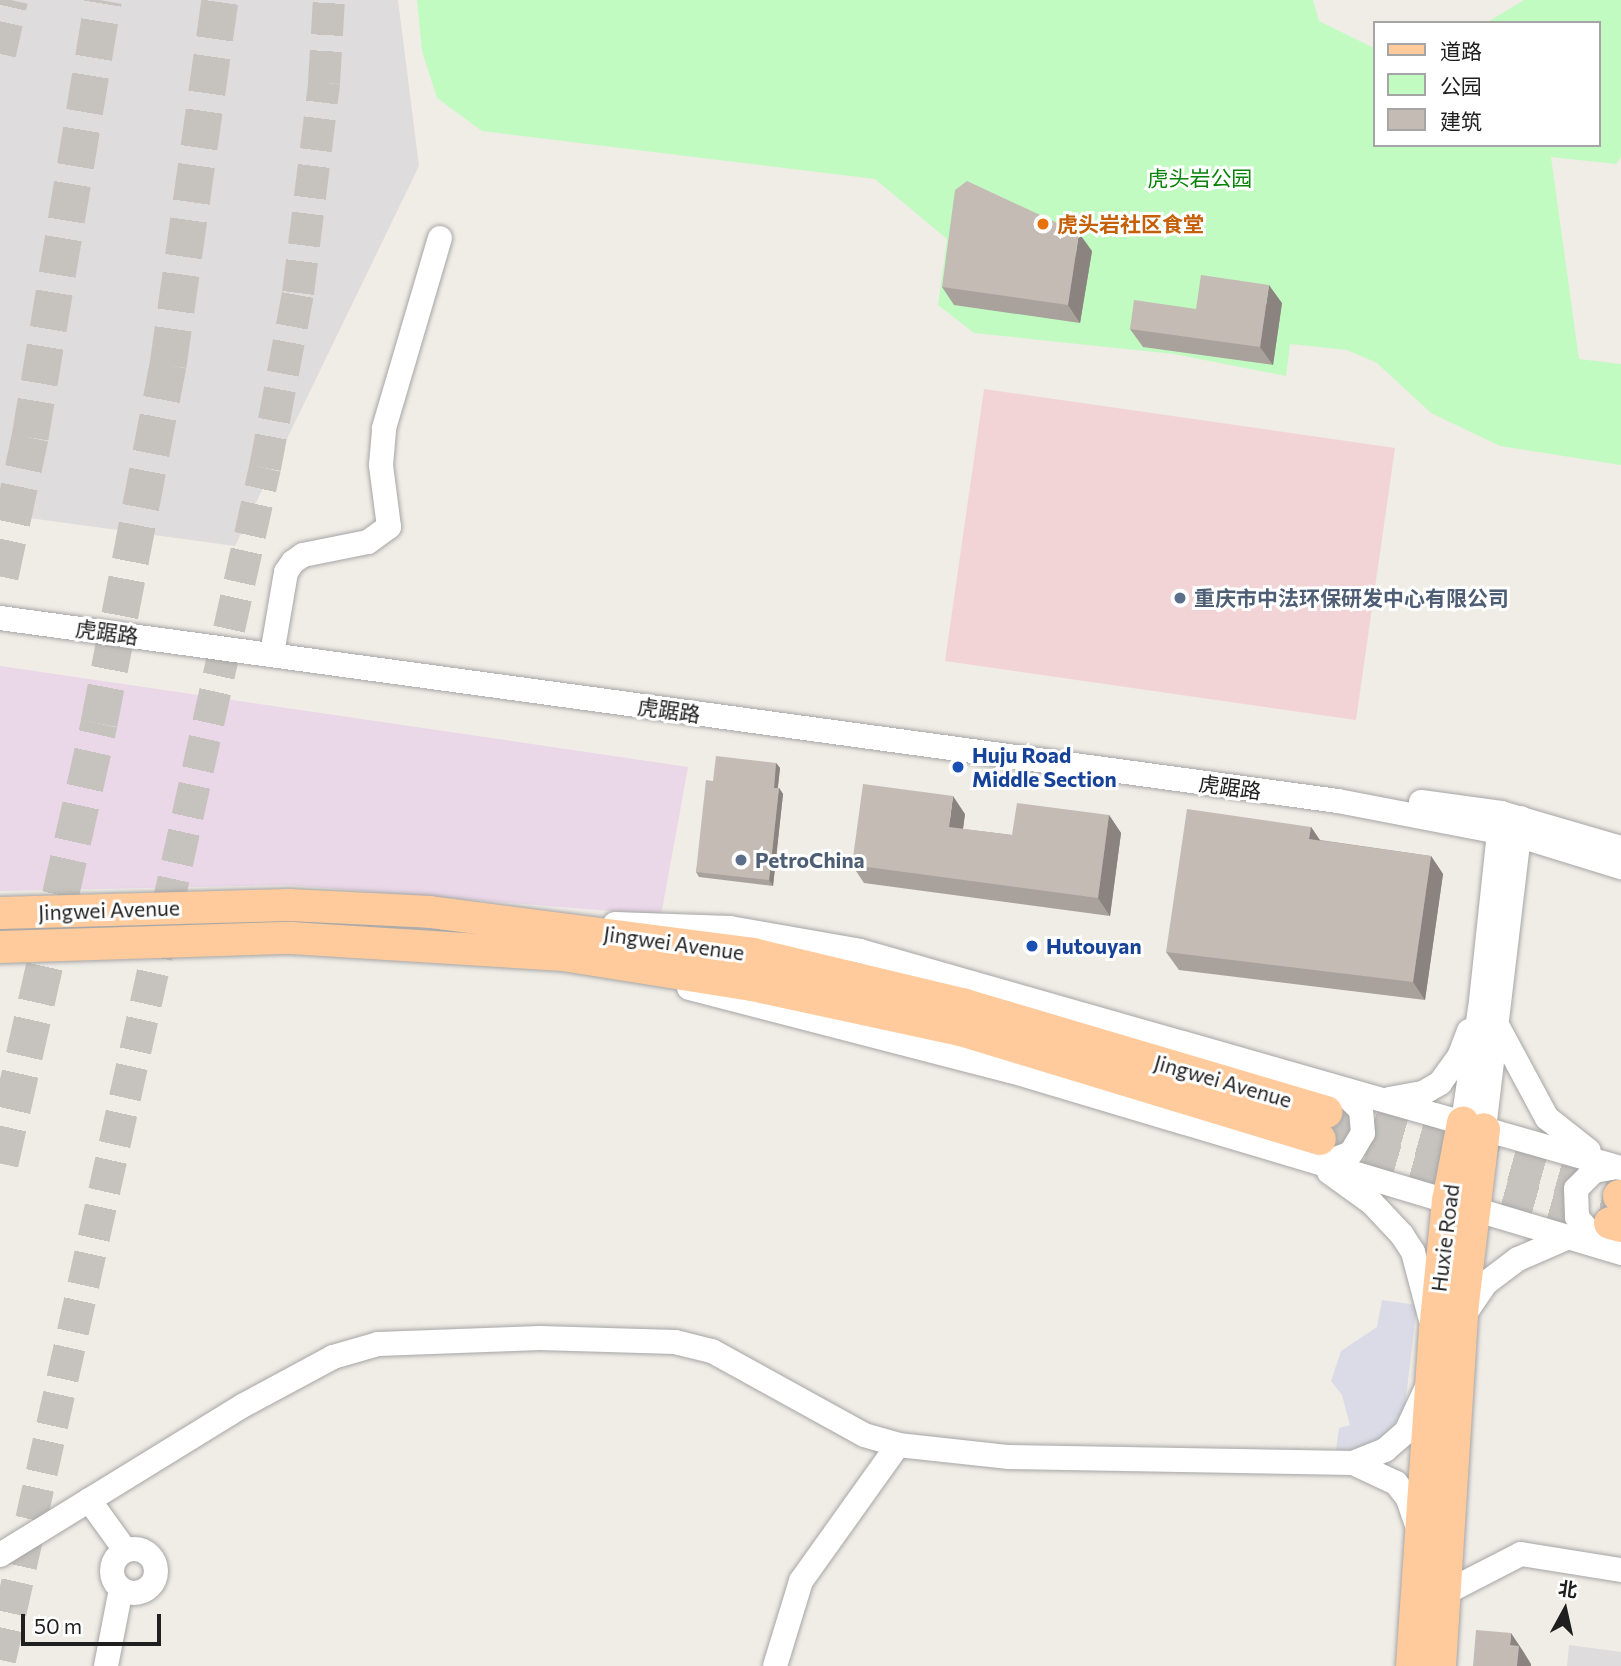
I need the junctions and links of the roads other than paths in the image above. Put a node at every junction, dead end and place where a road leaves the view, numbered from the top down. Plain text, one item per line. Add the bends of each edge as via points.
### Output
1 (440, 238) dead end
2 (0, 618) edge
3 (272, 654) junction
4 (1510, 825) junction
5 (1621, 848) edge
6 (1621, 867) edge
7 (0, 913) edge
8 (0, 947) edge
9 (1481, 1001) junction
10 (1498, 1027) junction
11 (1385, 1100) junction
12 (1325, 1125) junction
13 (1474, 1125) junction
14 (1460, 1205) junction
15 (1616, 1209) edge
16 (1569, 1237) junction
17 (1448, 1325) junction
18 (1433, 1375) junction
19 (898, 1445) junction
20 (1353, 1463) junction
21 (89, 1500) junction
22 (1422, 1540) junction
23 (125, 1550) junction
24 (0, 1555) edge
25 (1621, 1570) edge
26 (121, 1589) junction
27 (1445, 1593) junction
28 (106, 1666) edge
29 (775, 1666) edge
30 (1412, 1666) edge
31 (1440, 1666) edge

1 - 3 street via 384,428 381,465 389,527 368,542 303,555 293,562 286,572
2 - 3 street, 虎踞路
3 - 4 street, 虎踞路
4 - 5 street, 虎踞路
4 - 6 street, 虎踞路
4 - 9 street, Huxie Road
4 - 10 street, Huxie Road
7 - 12 main road, Jingwei Avenue via 289,905 542,924 753,954 965,1005
8 - 12 main road, Jingwei Avenue via 291,938 563,955 752,985 961,1030
9 - 11 street via 1459,1057 1440,1083 1423,1093
9 - 13 street, Huxie Road
10 - 13 street, Huxie Road
10 - 15 street via 1547,1118 1581,1147
11 - 12 street
11 - 13 street
12 - 14 street
12 - 17 street via 1372,1203 1413,1252
13 - 14 main road, Huxie Road
13 - 15 street
14 - 16 street
14 - 17 main road, Huxie Road
15 - 16 street
16 - 17 street via 1518,1259 1486,1283
17 - 18 main road, Huxie Road
17 - 27 main road, Huxie Road
18 - 20 street via 1406,1432 1385,1450
18 - 22 main road, Huxie Road
19 - 20 street via 1044,1459
19 - 21 street via 864,1435 712,1350 675,1342 540,1338 378,1343 333,1357 244,1405
19 - 29 street via 801,1581
20 - 22 street via 1396,1483 1407,1497
21 - 23 street
21 - 24 street
22 - 30 main road, Huxie Road
23 - 26 street via 112,1566 113,1579
23 - 26 street via 147,1553 156,1573 143,1591
25 - 27 street via 1521,1554
26 - 28 street
27 - 31 main road, Huxie Road

